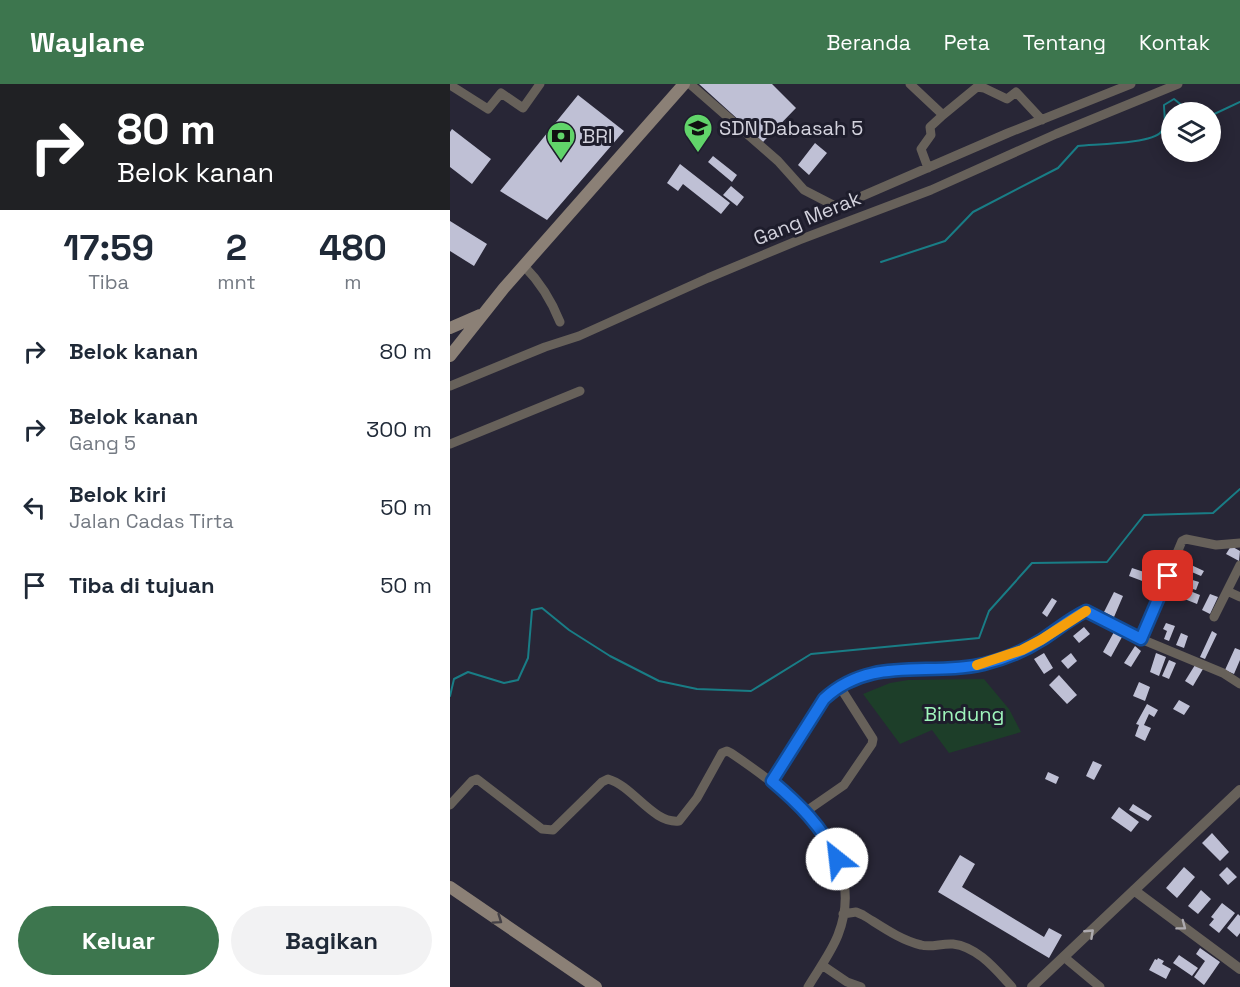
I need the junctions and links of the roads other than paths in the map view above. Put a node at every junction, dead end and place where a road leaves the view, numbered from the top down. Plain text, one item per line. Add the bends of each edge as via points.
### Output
1 (540, 84) edge
2 (684, 84) edge
3 (690, 84) edge
4 (910, 84) edge
5 (1131, 84) edge
6 (1178, 84) edge
7 (450, 85) edge
8 (1019, 88) edge
9 (943, 115) junction
10 (1042, 120) junction
11 (927, 168) junction
12 (524, 266) junction
13 (482, 314) junction
14 (560, 322) dead end
15 (450, 328) edge
16 (450, 356) edge
17 (450, 387) edge
18 (580, 391) dead end
19 (450, 444) edge
20 (1240, 543) edge
21 (1240, 564) edge
22 (1227, 591) junction
23 (1240, 597) edge
24 (1214, 617) dead end
25 (1141, 639) junction
26 (1240, 684) edge
27 (840, 687) junction
28 (772, 781) junction
29 (1239, 791) edge
30 (450, 805) edge
31 (805, 812) junction
32 (450, 887) edge
33 (1135, 891) junction
34 (843, 914) junction
35 (1064, 957) junction
36 (822, 965) junction
37 (1240, 969) edge
38 (589, 985) edge
39 (808, 987) edge
40 (861, 987) edge
41 (1012, 987) edge
42 (1032, 987) edge
43 (1100, 987) edge

1 - 7 street via 523,108 501,93 488,109
2 - 12 main road
3 - 11 street via 778,161 804,190 837,207
4 - 9 street
5 - 10 street
6 - 17 street, Gang Merak
8 - 9 street via 1007,99 977,87
8 - 10 street
9 - 11 street via 930,127 931,135 921,149
10 - 11 street
12 - 13 main road
12 - 14 street
13 - 15 main road
13 - 16 main road
18 - 19 street
20 - 25 street via 1182,541
21 - 22 street
22 - 23 street
22 - 24 street
25 - 26 street
25 - 27 street via 1086,611 1022,650 984,664 885,670
27 - 28 street via 824,699
27 - 31 street via 873,739 872,744 844,785
28 - 30 street via 727,751 679,821 661,817 608,779 549,831 477,779
28 - 31 street
29 - 33 street
31 - 34 street via 830,844 843,873
32 -> 38 main road
35 -> 33 street
33 -> 37 street
34 - 36 street
34 - 41 street via 856,912 919,945 951,944 971,950
35 - 42 street
35 - 43 street
36 - 39 street
36 - 40 street

